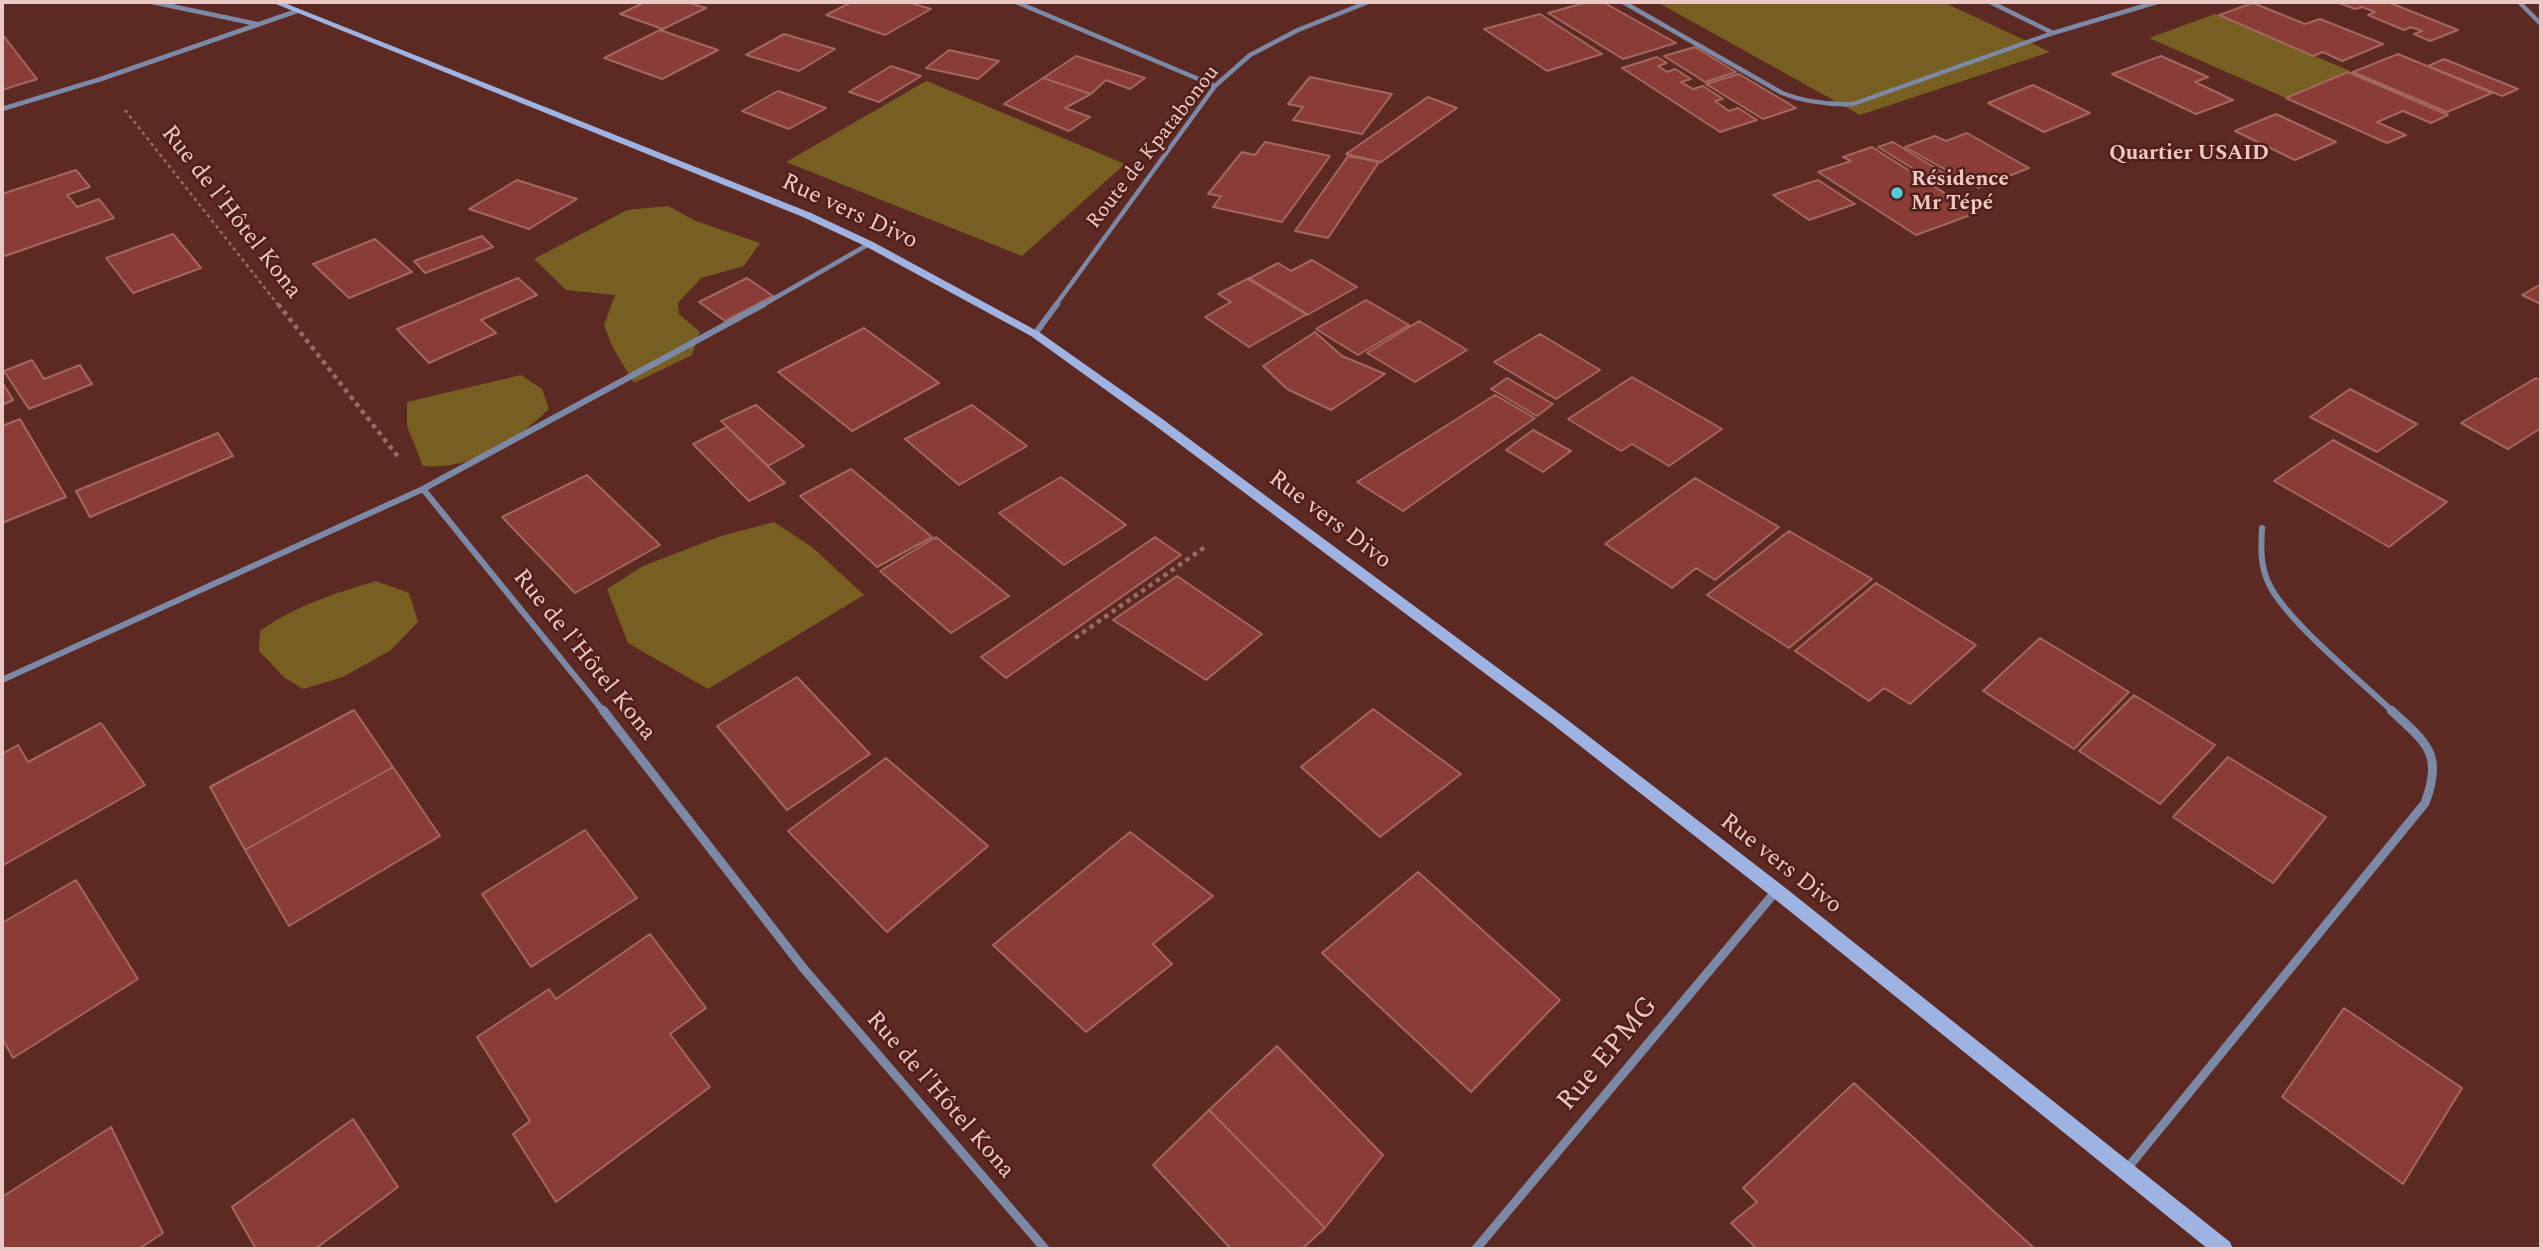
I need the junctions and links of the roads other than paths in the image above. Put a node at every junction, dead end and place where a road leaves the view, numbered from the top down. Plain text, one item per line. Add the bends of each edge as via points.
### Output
1 (152, 2) edge
2 (275, 2) edge
3 (1016, 2) edge
4 (1368, 2) edge
5 (1623, 2) edge
6 (1990, 2) edge
7 (2157, 2) edge
8 (2519, 2) edge
9 (297, 10) junction
10 (260, 24) junction
11 (2541, 24) edge
12 (2053, 33) junction
13 (1216, 86) junction
14 (2, 109) edge
15 (869, 244) junction
16 (1035, 334) junction
17 (423, 489) junction
18 (2262, 528) dead end
19 (2, 681) edge
20 (1777, 891) junction
21 (2126, 1171) junction
22 (1045, 1249) edge
23 (1476, 1249) edge
24 (2223, 1249) edge

1 - 10 street
2 - 9 main road, Rue vers Divo
3 - 13 street
4 - 13 street, Route de Kpatabonou via 1250,55
5 - 12 street via 1782,93 1825,105 1853,104
6 - 12 street
7 - 12 street
8 - 11 street
9 - 10 street
9 - 15 main road, Rue vers Divo
10 - 14 street
13 - 16 street, Route de Kpatabonou
15 - 16 main road, Rue vers Divo
15 - 17 street
16 - 20 main road, Rue vers Divo via 1545,711
17 - 19 street
17 - 22 street, Rue de l'Hôtel Kona via 556,650 804,969
18 - 21 street via 2268,583 2289,613 2413,731 2430,750 2437,773 2424,803
20 - 21 main road, Rue vers Divo
20 - 23 street, Rue EPMG
21 - 24 main road, Rue vers Divo

